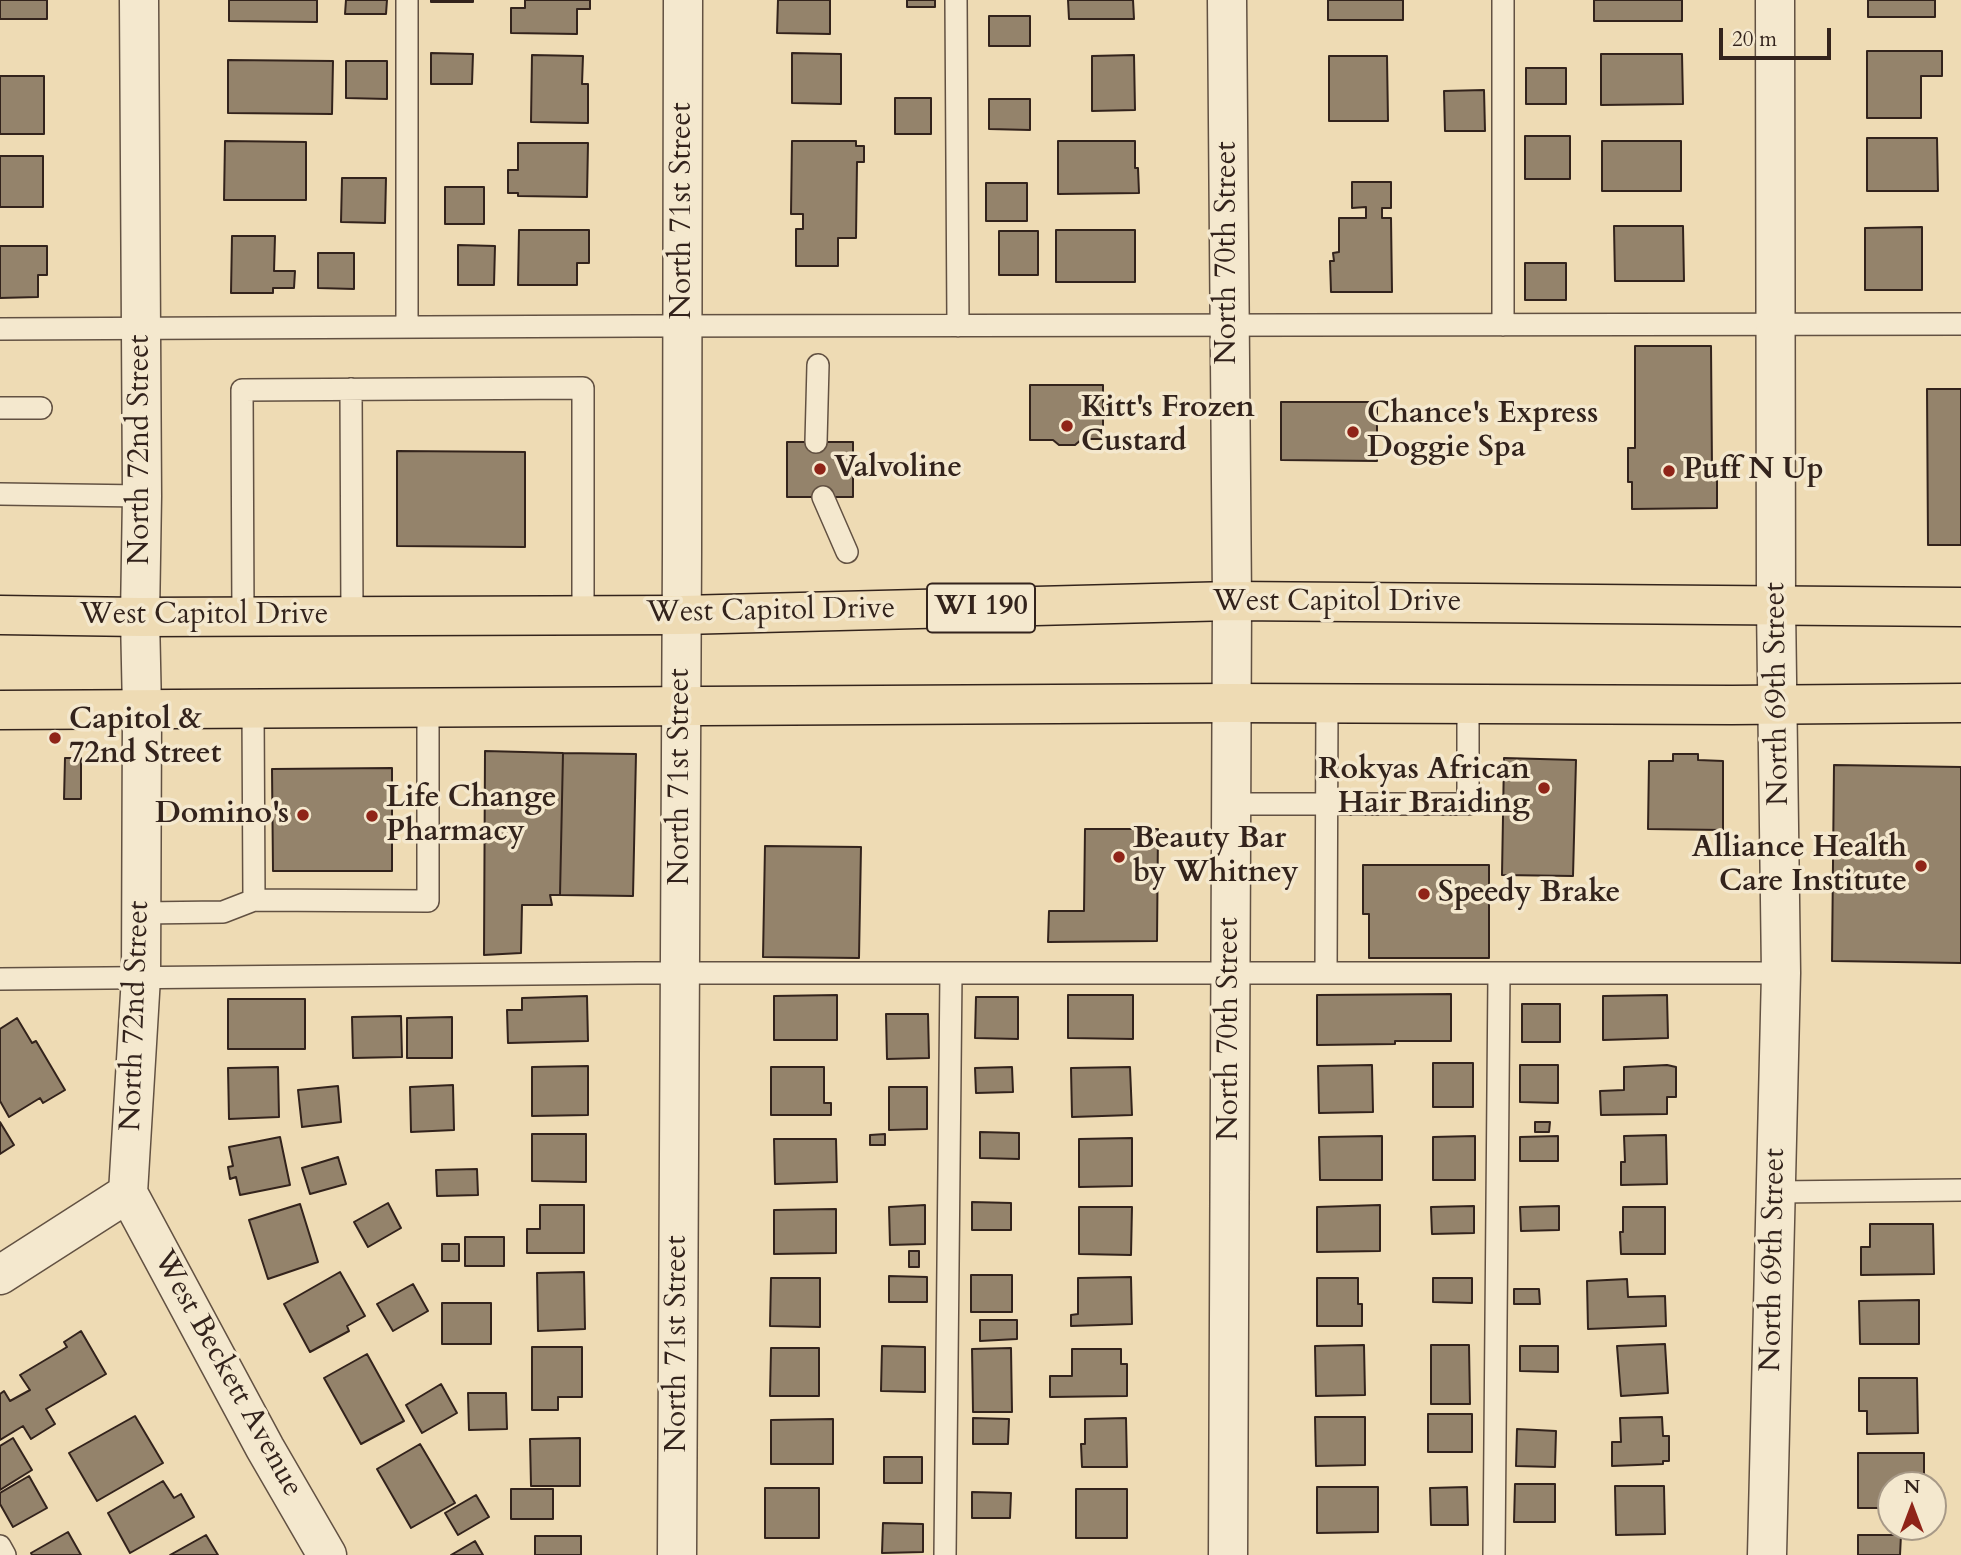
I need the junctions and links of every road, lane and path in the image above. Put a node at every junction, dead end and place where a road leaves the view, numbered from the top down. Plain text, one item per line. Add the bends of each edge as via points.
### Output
1 (139, 0) edge
2 (407, 0) edge
3 (683, 0) edge
4 (956, 0) edge
5 (1227, 0) edge
6 (1503, 0) edge
7 (1775, 0) edge
8 (1961, 324) edge
9 (1503, 325) junction
10 (1775, 325) junction
11 (682, 326) junction
12 (958, 326) junction
13 (1228, 326) junction
14 (407, 327) junction
15 (141, 328) junction
16 (0, 329) edge
17 (818, 365) dead end
18 (351, 389) junction
19 (0, 408) edge
20 (41, 408) dead end
21 (816, 442) dead end
22 (0, 494) edge
23 (142, 496) junction
24 (823, 497) dead end
25 (847, 552) dead end
26 (1232, 601) junction
27 (1776, 606) junction
28 (1961, 607) edge
29 (0, 615) edge
30 (583, 615) junction
31 (682, 615) junction
32 (352, 616) junction
33 (140, 617) junction
34 (243, 617) junction
35 (1231, 703) junction
36 (1961, 703) edge
37 (1327, 704) junction
38 (1468, 704) junction
39 (1778, 705) junction
40 (681, 708) junction
41 (253, 709) junction
42 (428, 709) junction
43 (0, 710) edge
44 (142, 710) junction
45 (1231, 804) junction
46 (1326, 805) junction
47 (254, 900) junction
48 (141, 913) junction
49 (1230, 972) junction
50 (680, 973) junction
51 (951, 973) junction
52 (1326, 973) junction
53 (1499, 973) junction
54 (1781, 973) junction
55 (141, 976) junction
56 (0, 979) edge
57 (1961, 1190) edge
58 (1776, 1192) junction
59 (128, 1193) junction
60 (0, 1275) edge
61 (0, 1546) edge
62 (5, 1555) edge
63 (327, 1555) edge
64 (677, 1555) edge
65 (945, 1555) edge
66 (1228, 1555) edge
67 (1494, 1555) edge
68 (1768, 1555) edge

1 - 15 street, North 72nd Street
2 - 14 lane
3 - 11 street, North 71st Street
4 - 12 lane
5 - 13 street, North 70th Street
6 - 9 lane
7 - 10 street, North 69th Street
8 - 10 lane
9 - 10 lane
9 - 13 lane
10 - 27 street, North 69th Street
11 - 12 lane
11 - 14 lane
11 - 31 street, North 71st Street
12 - 13 lane
13 - 26 street, North 70th Street
14 - 15 lane
15 - 16 lane
15 - 23 street, North 72nd Street
17 - 21 lane
18 - 30 lane via 583,388
18 - 32 lane
18 - 34 lane via 242,390
19 - 20 lane
22 - 23 lane
23 - 33 street, North 72nd Street
24 - 25 lane
26 - 27 main road, West Capitol Drive / WI 190
26 - 31 main road, West Capitol Drive / WI 190
26 - 35 street, North 70th Street
27 - 28 main road, West Capitol Drive / WI 190
27 - 39 street, North 69th Street
29 - 33 main road, West Capitol Drive / WI 190
30 - 31 main road, West Capitol Drive / WI 190
30 - 32 main road, West Capitol Drive / WI 190
31 - 40 street, North 71st Street
32 - 34 main road, West Capitol Drive / WI 190
33 - 34 main road, West Capitol Drive / WI 190
33 - 44 street, North 72nd Street
35 - 37 main road
35 - 40 main road
35 - 45 street, North 70th Street
36 - 39 main road
37 - 38 main road
37 - 46 lane
38 - 39 main road
38 - 46 lane via 1468,804
39 - 54 street, North 69th Street
40 - 42 main road
40 - 50 street, North 71st Street
41 - 42 main road
41 - 44 main road
41 - 47 lane
42 - 47 lane via 428,901
43 - 44 main road
44 - 48 street, North 72nd Street
45 - 46 lane
45 - 49 street, North 70th Street
46 - 52 lane
47 - 48 lane via 223,912
48 - 55 street, North 72nd Street
49 - 51 lane
49 - 52 lane
49 - 66 street, North 70th Street
50 - 51 lane
50 - 55 lane
50 - 64 street, North 71st Street
51 - 65 lane
52 - 53 lane
53 - 54 lane
53 - 67 lane
54 - 58 street, North 69th Street
55 - 56 lane
55 - 59 street, North 72nd Street
57 - 58 lane
58 - 68 street, North 69th Street
59 - 60 street
59 - 63 street, West Beckett Avenue
61 - 62 lane

